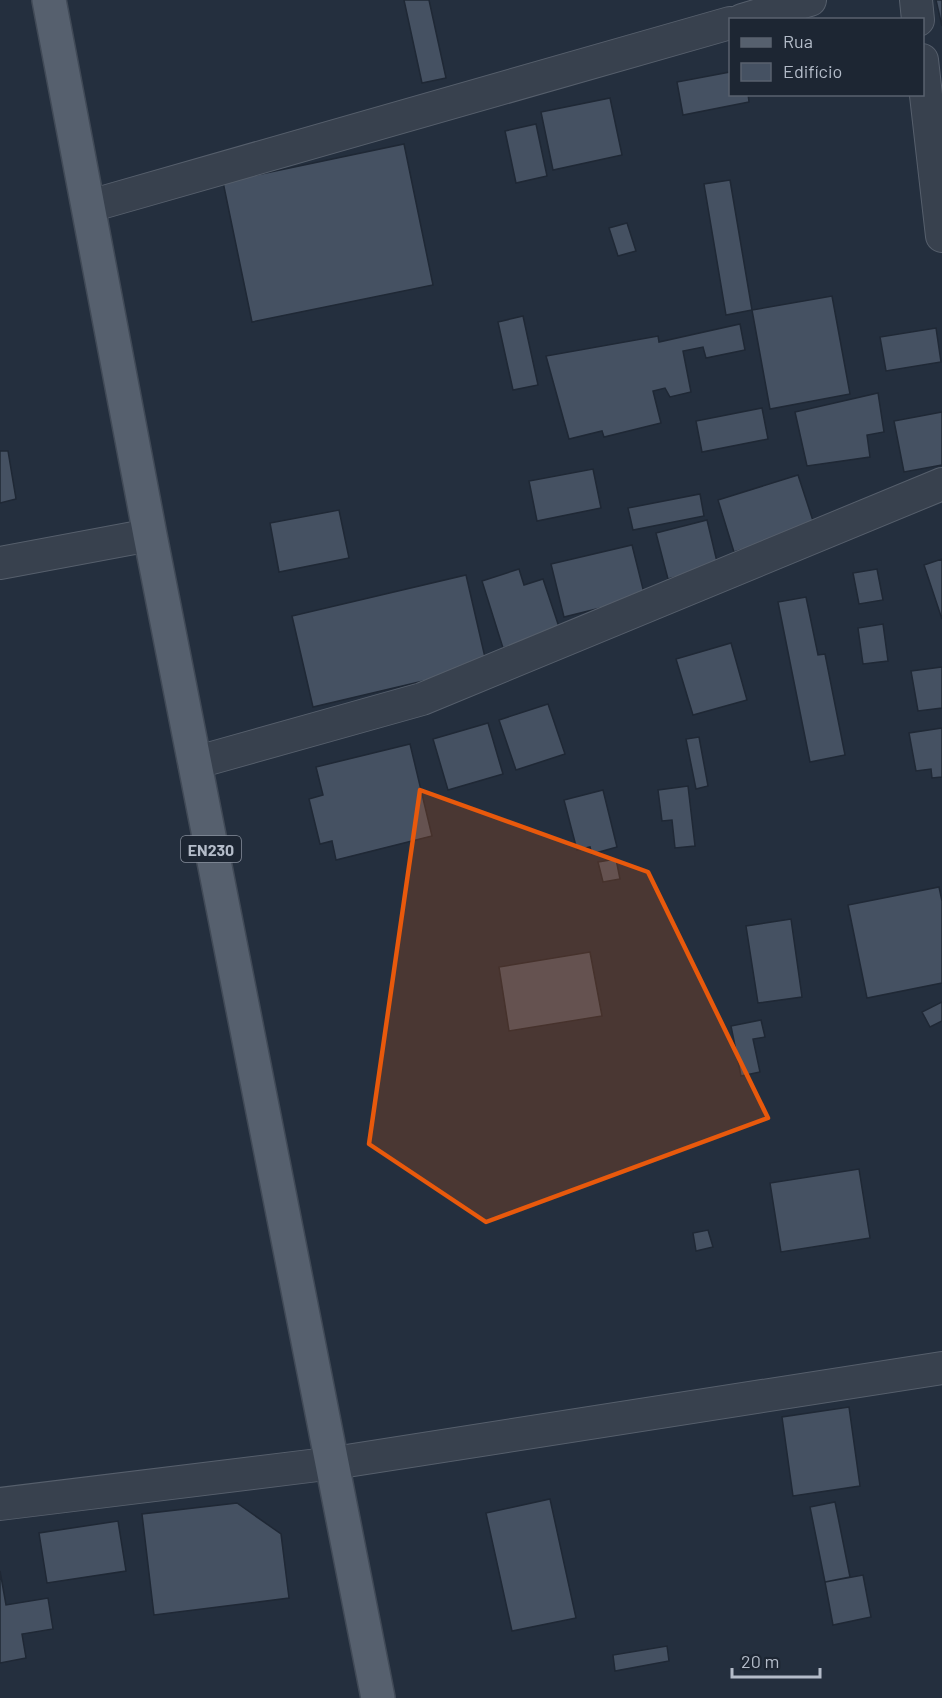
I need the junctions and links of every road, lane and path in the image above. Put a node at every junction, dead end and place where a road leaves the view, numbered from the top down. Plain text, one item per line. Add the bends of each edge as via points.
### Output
1 (49, 0) edge
2 (810, 0) edge
3 (916, 0) edge
4 (749, 18) edge
5 (918, 18) edge
6 (729, 23) edge
7 (924, 78) edge
8 (90, 206) junction
9 (942, 236) edge
10 (942, 484) edge
11 (150, 535) junction
12 (0, 563) edge
13 (194, 763) junction
14 (942, 1368) edge
15 (334, 1463) junction
16 (0, 1504) edge
17 (378, 1698) edge

1 - 8 main road, EN230
2 - 4 street
3 - 5 street
6 - 8 street
7 - 9 street
8 - 11 main road, EN230
10 - 13 street via 422,699
11 - 12 street
11 - 13 main road, EN230
13 - 15 main road, EN230
14 - 15 street
15 - 16 street
15 - 17 main road, EN230

